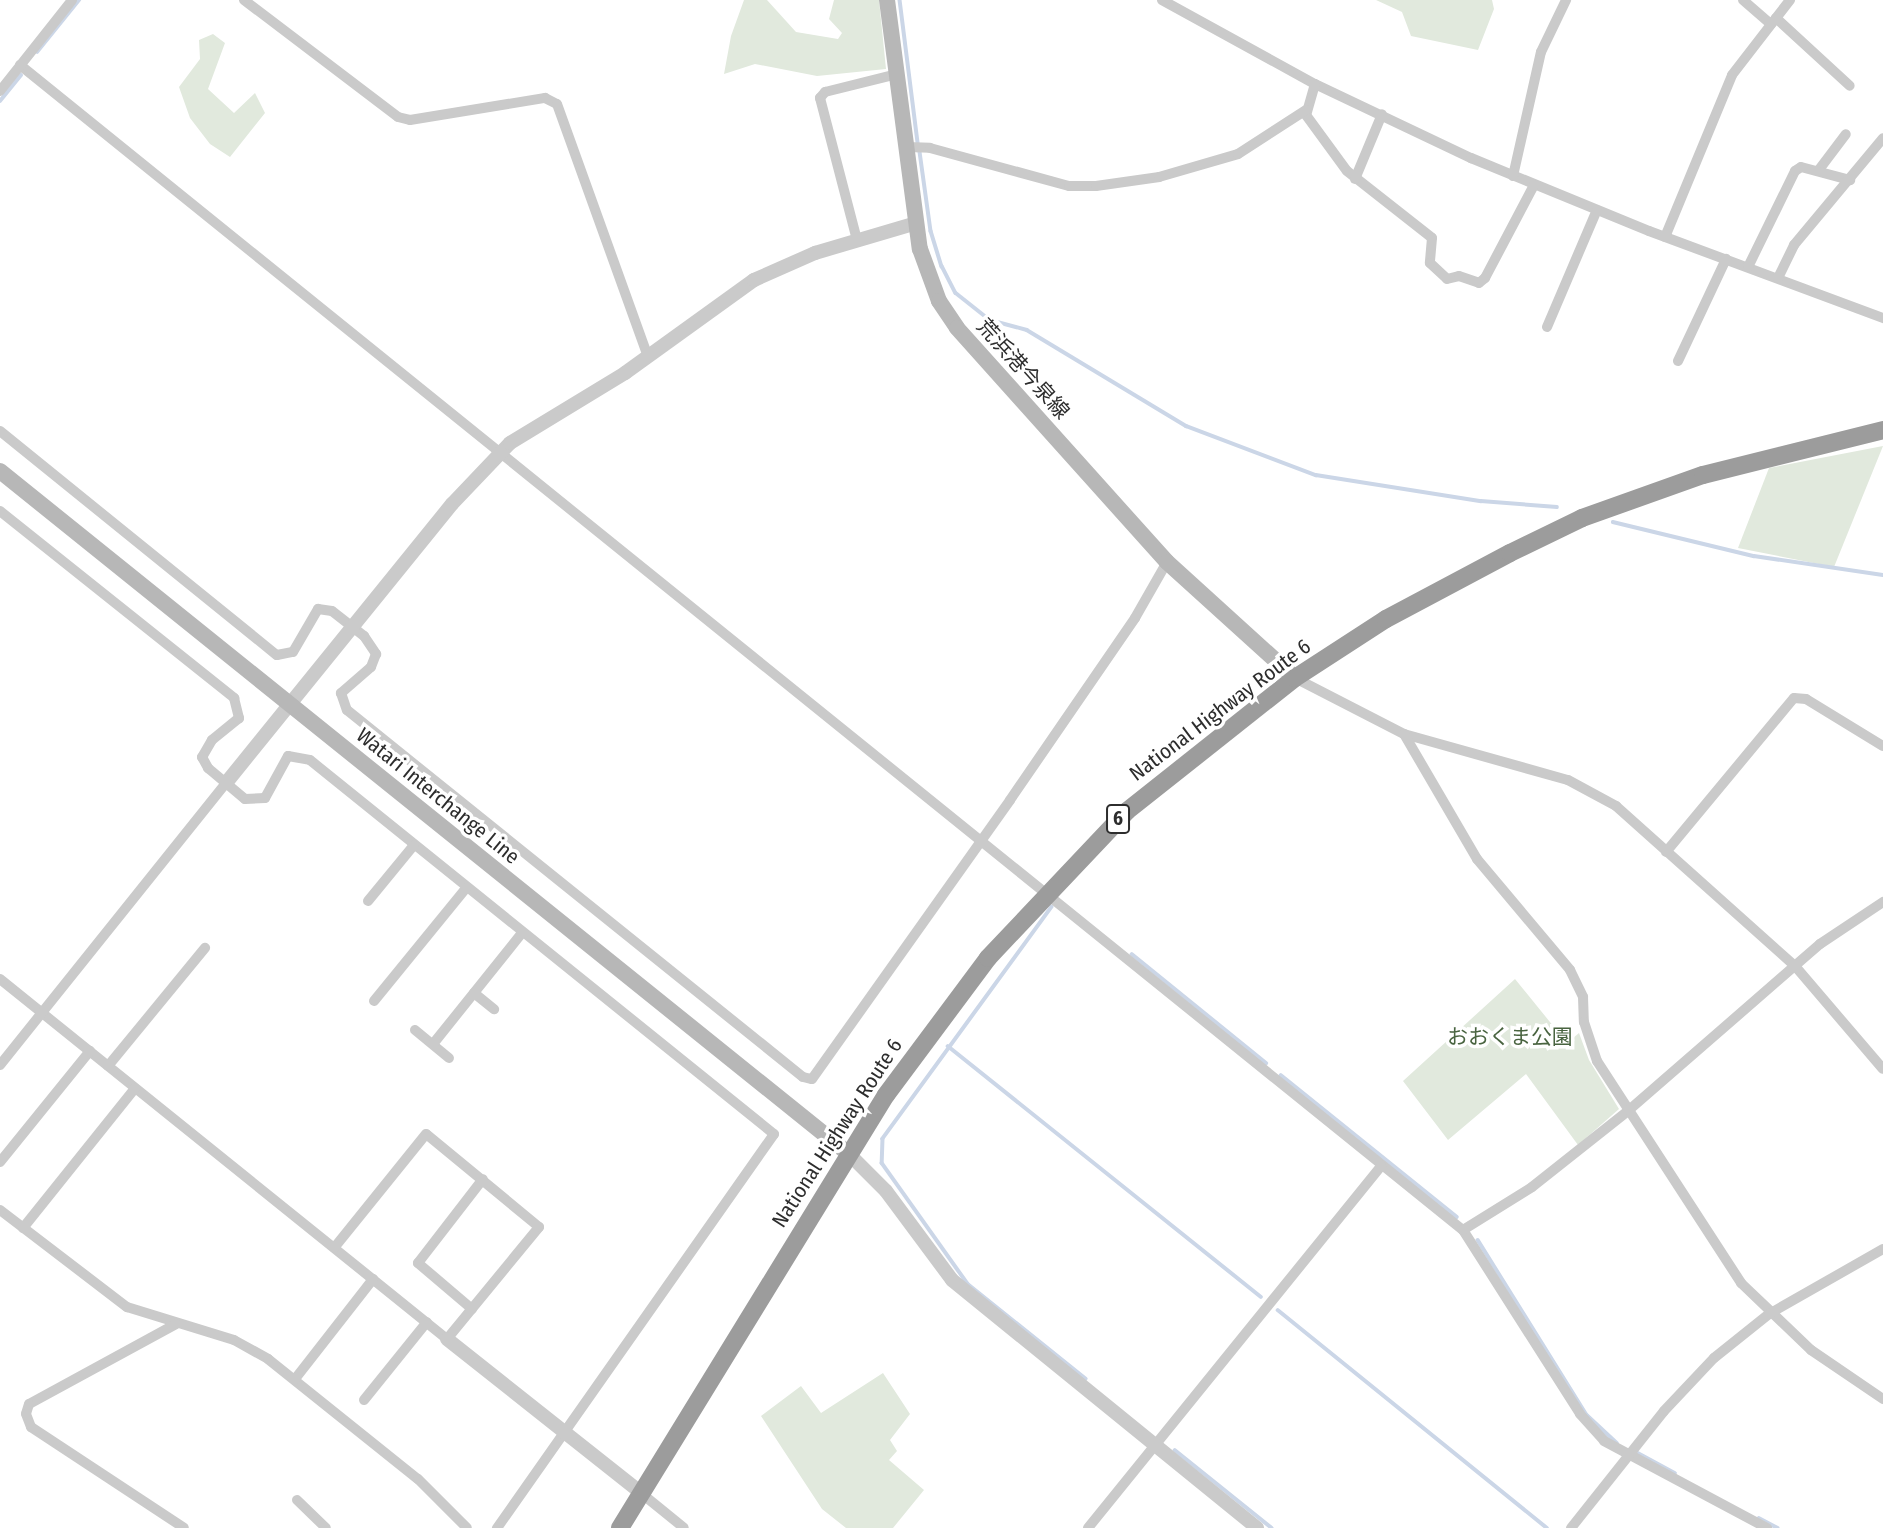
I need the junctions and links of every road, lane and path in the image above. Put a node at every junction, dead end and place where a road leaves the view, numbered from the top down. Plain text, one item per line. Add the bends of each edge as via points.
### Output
1 (72, 0) edge
2 (244, 0) edge
3 (887, 0) edge
4 (1162, 0) edge
5 (1566, 0) edge
6 (1743, 0) edge
7 (1790, 0) edge
8 (1774, 21) junction
9 (20, 65) junction
10 (897, 74) junction
11 (1315, 84) junction
12 (1850, 86) dead end
13 (0, 91) edge
14 (1306, 110) junction
15 (1382, 114) junction
16 (1846, 134) dead end
17 (1883, 138) edge
18 (907, 147) junction
19 (1818, 171) junction
20 (1513, 176) junction
21 (1355, 179) junction
22 (1850, 180) junction
23 (1534, 185) junction
24 (1597, 210) junction
25 (916, 223) junction
26 (1665, 237) junction
27 (858, 240) junction
28 (1726, 259) junction
29 (1748, 267) junction
30 (1778, 278) junction
31 (1883, 318) edge
32 (1548, 327) dead end
33 (648, 357) junction
34 (1678, 361) dead end
35 (1883, 430) edge
36 (0, 431) edge
37 (499, 453) junction
38 (0, 471) edge
39 (0, 511) edge
40 (1167, 562) junction
41 (353, 627) junction
42 (1295, 678) junction
43 (291, 704) junction
44 (1404, 734) junction
45 (1883, 746) edge
46 (226, 783) junction
47 (981, 841) junction
48 (414, 845) junction
49 (1666, 852) junction
50 (466, 888) junction
51 (1046, 892) junction
52 (368, 901) dead end
53 (1883, 902) edge
54 (522, 933) junction
55 (205, 948) dead end
56 (1796, 966) junction
57 (0, 979) edge
58 (474, 993) junction
59 (374, 1002) dead end
60 (494, 1009) dead end
61 (42, 1013) junction
62 (415, 1030) dead end
63 (433, 1045) junction
64 (90, 1051) junction
65 (449, 1058) dead end
66 (0, 1065) edge
67 (107, 1066) junction
68 (1883, 1069) edge
69 (135, 1088) junction
70 (1629, 1110) junction
71 (849, 1154) junction
72 (0, 1162) edge
73 (1381, 1166) junction
74 (483, 1180) junction
75 (0, 1210) edge
76 (23, 1228) junction
77 (1463, 1230) junction
78 (334, 1248) junction
79 (1883, 1249) edge
80 (373, 1279) junction
81 (472, 1309) junction
82 (1769, 1314) junction
83 (427, 1322) junction
84 (176, 1324) junction
85 (447, 1339) junction
86 (295, 1379) junction
87 (1883, 1399) edge
88 (364, 1400) dead end
89 (564, 1432) junction
90 (1155, 1446) junction
91 (1628, 1457) junction
92 (640, 1493) junction
93 (297, 1500) dead end
94 (184, 1528) edge
95 (326, 1528) edge
96 (467, 1528) edge
97 (497, 1528) edge
98 (620, 1528) edge
99 (684, 1528) edge
100 (1088, 1528) edge
101 (1258, 1528) edge
102 (1570, 1528) edge
103 (1767, 1528) edge

1 - 9 street
2 - 33 street via 398,117 410,120 545,98 557,104
3 - 10 main road, 荒浜港今泉線
4 - 11 street
5 - 20 street via 1541,51
6 - 8 street
7 - 8 street
8 - 12 street
8 - 26 street via 1732,75
9 - 13 street
9 - 37 street
10 - 18 main road, 荒浜港今泉線
10 - 27 street via 825,92 820,99
11 - 14 street
11 - 15 street
14 - 18 street via 1238,153 1159,177 1096,186 1069,186 930,148
14 - 21 street
15 - 20 street
15 - 21 street
16 - 19 street
17 - 22 street
18 - 25 main road, 荒浜港今泉線
19 - 22 street
19 - 29 street via 1801,167 1789,177
20 - 23 street
21 - 23 street via 1432,238 1429,257 1433,269 1447,279 1459,276 1479,283 1491,272
22 - 30 street via 1794,245
23 - 24 street
24 - 26 street
24 - 32 street
25 - 27 street
25 - 40 main road, 荒浜港今泉線 via 928,277 953,321
26 - 28 street
27 - 33 street via 754,280
28 - 29 street
28 - 34 street
29 - 30 street
30 - 31 street
33 - 37 street
35 - 42 highway, National Highway Route 6 / 6 via 1703,475 1582,519 1440,588
36 - 41 street via 278,655 293,652 318,609 332,611
37 - 41 street
37 - 47 street
38 - 43 main road, Watari Interchange Line
39 - 46 street via 234,698 239,718 212,740 202,757
40 - 42 main road, 荒浜港今泉線
40 - 47 street via 1135,618
41 - 43 street
41 - 47 street via 368,639 376,654 370,667 341,693 346,710 803,1077 817,1075
42 - 44 street
42 - 51 highway, National Highway Route 6 / 6 via 1137,802
43 - 46 street
43 - 71 main road, Watari Interchange Line
44 - 49 street via 1568,780 1616,806
44 - 70 street via 1469,848 1570,970 1583,998 1589,1044
45 - 49 street via 1807,699 1794,698
46 - 48 street via 245,799 261,800 288,756 302,755
46 - 61 street
47 - 51 street
48 - 50 street
48 - 52 street
49 - 56 street
50 - 54 street
50 - 59 street
51 - 71 highway, National Highway Route 6 / 6 via 940,1021
51 - 73 street
53 - 56 street
54 - 58 street
54 - 89 street via 774,1134
55 - 67 street
56 - 68 street
56 - 70 street
57 - 61 street
58 - 60 street
58 - 63 street
61 - 64 street
61 - 66 street
62 - 63 street
63 - 65 street
64 - 67 street
64 - 72 street
67 - 69 street
69 - 76 street
69 - 78 street
70 - 77 street via 1532,1187
70 - 82 street via 1741,1283
71 - 90 street via 886,1191 952,1280
71 - 92 highway, National Highway Route 6 / 6
73 - 77 street
73 - 90 street
74 - 78 street via 426,1133
74 - 81 street via 418,1263
74 - 81 street via 539,1227
75 - 76 street
76 - 84 street via 127,1307
77 - 91 street via 1580,1414 1604,1441
78 - 80 street
79 - 82 street
80 - 83 street
80 - 86 street
81 - 85 street
82 - 87 street
82 - 91 street via 1714,1358
83 - 85 street
83 - 88 street
84 - 86 street via 234,1340
84 - 94 street via 29,1404 26,1413 31,1427
85 - 89 street
86 - 96 street via 418,1479
89 - 92 street
89 - 97 street
90 - 100 street
90 - 101 street
91 - 102 street
91 - 103 street
92 - 98 highway, National Highway Route 6 / 6
92 - 99 street
93 - 95 street

